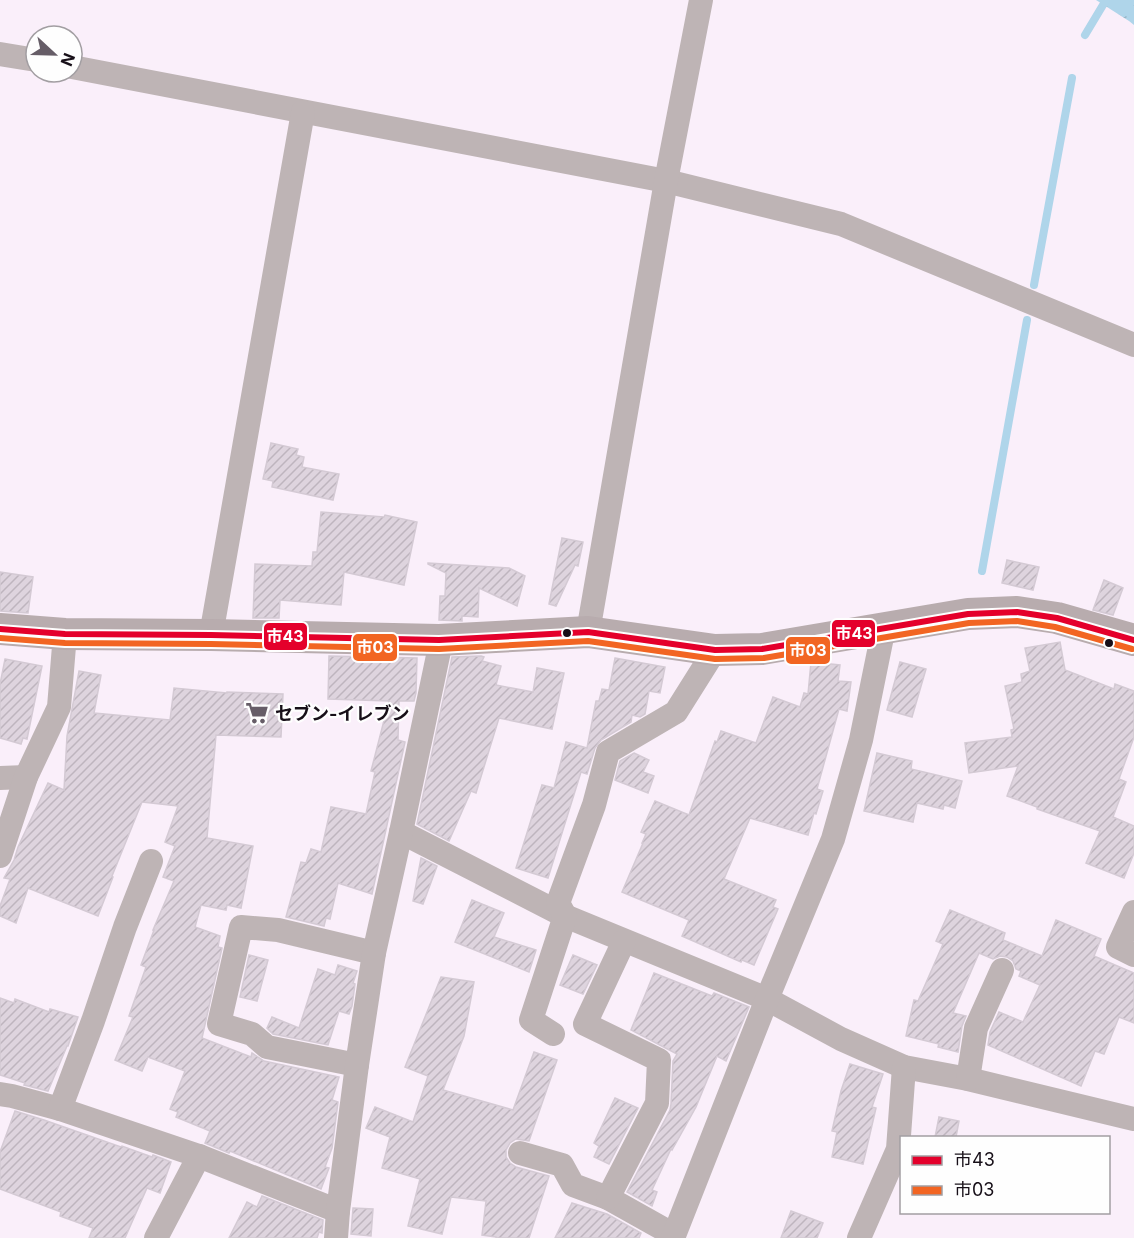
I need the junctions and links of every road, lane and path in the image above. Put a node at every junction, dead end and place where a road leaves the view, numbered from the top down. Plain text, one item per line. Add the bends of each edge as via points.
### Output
1 (701, 0) edge
2 (0, 54) edge
3 (24, 58) edge
4 (84, 70) edge
5 (303, 112) junction
6 (666, 181) junction
7 (1134, 345) edge
8 (884, 627) junction
9 (0, 629) edge
10 (588, 632) junction
11 (65, 634) junction
12 (211, 635) junction
13 (439, 640) junction
14 (1134, 640) edge
15 (715, 650) junction
16 (26, 777) junction
17 (0, 778) edge
18 (401, 832) junction
19 (0, 856) edge
20 (151, 861) dead end
21 (1134, 912) edge
22 (565, 916) junction
23 (624, 940) junction
24 (374, 953) junction
25 (1134, 955) edge
26 (1002, 970) dead end
27 (767, 999) junction
28 (553, 1034) dead end
29 (357, 1065) junction
30 (904, 1067) junction
31 (968, 1079) junction
32 (0, 1096) edge
33 (60, 1109) junction
34 (1134, 1119) edge
35 (520, 1153) dead end
36 (199, 1156) junction
37 (608, 1198) junction
38 (338, 1211) junction
39 (673, 1237) edge
40 (156, 1238) edge
41 (336, 1238) edge
42 (859, 1238) edge

1 - 6 street
2 - 3 street
4 - 5 street
5 - 6 street
5 - 12 street
6 - 7 street via 841,224
6 - 10 street
8 - 14 main road via 968,614 1017,612 1077,623
8 - 15 main road via 762,649
8 - 27 street via 861,740 833,840
9 - 11 main road
10 - 13 main road
10 - 15 main road
11 - 12 main road
11 - 16 street via 59,707
12 - 13 main road
13 - 18 street
15 - 22 street via 676,712 608,752 594,805 558,903
16 - 17 street
16 - 19 street
18 - 22 street
18 - 24 street
20 - 33 street
21 - 25 street via 1118,947
22 - 23 street
22 - 28 street via 531,1020
23 - 27 street
23 - 37 street via 585,1024 659,1060 657,1103
24 - 29 street
24 - 29 street via 278,930 241,927 219,1024 252,1034 267,1047
26 - 31 street via 976,1028
27 - 30 street
27 - 39 street
29 - 38 street
30 - 31 street
30 - 42 street via 898,1149
31 - 34 street
32 - 33 street
33 - 36 street
35 - 37 street via 562,1165 573,1185
36 - 38 street
36 - 40 street
37 - 39 street
38 - 41 street

